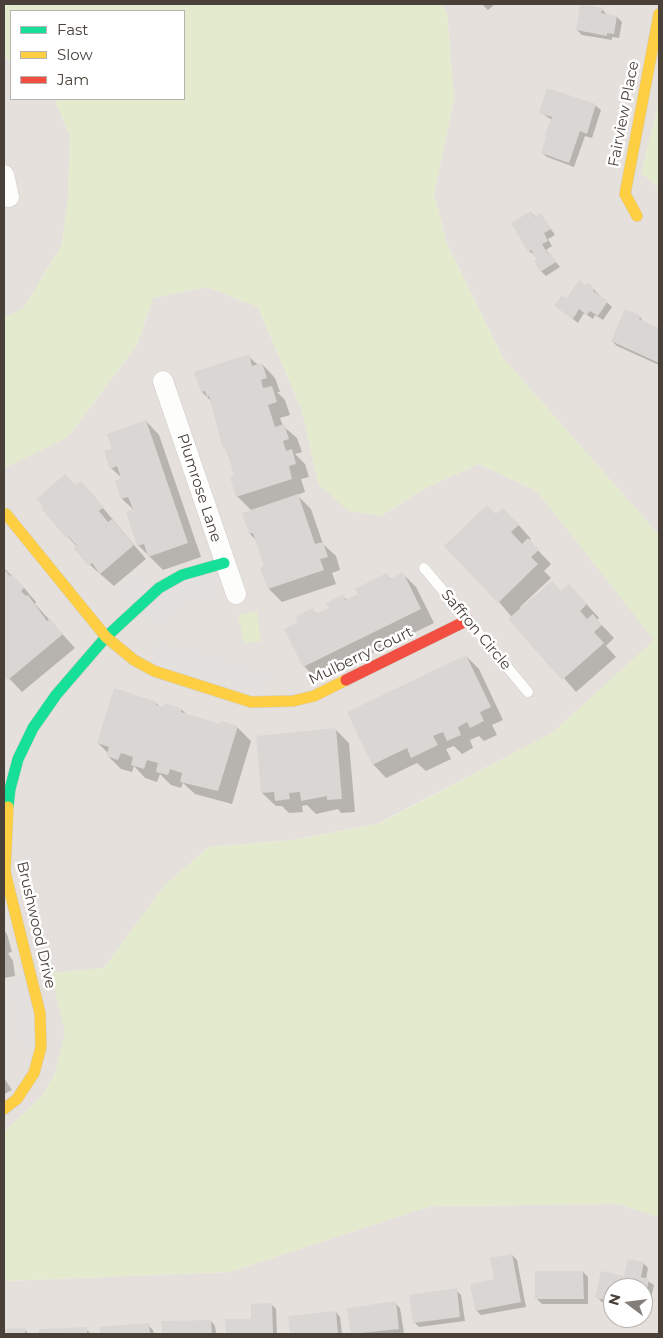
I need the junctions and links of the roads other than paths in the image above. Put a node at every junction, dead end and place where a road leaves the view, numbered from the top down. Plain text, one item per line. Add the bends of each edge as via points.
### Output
1 (659, 14) edge
2 (4, 175) edge
3 (9, 197) dead end
4 (638, 216) dead end
5 (163, 381) dead end
6 (6, 514) dead end
7 (224, 563) junction
8 (424, 568) dead end
9 (236, 594) dead end
10 (468, 620) junction
11 (106, 637) junction
12 (528, 692) dead end
13 (4, 1109) edge

1 - 4 street, Fairview Place via 624,194
2 - 3 street
5 - 7 street, Plumrose Lane
6 - 11 street, Mulberry Court
7 - 9 street, Plumrose Lane
7 - 11 street, Brushwood Drive via 182,575 159,588
8 - 10 lane, Saffron Circle
10 - 11 street, Mulberry Court via 314,696 293,701 251,702 154,671 134,660
10 - 12 lane, Saffron Circle
11 - 13 street, Brushwood Drive via 56,695 33,728 18,759 10,790 5,872 40,1013 42,1047 34,1073 17,1099

